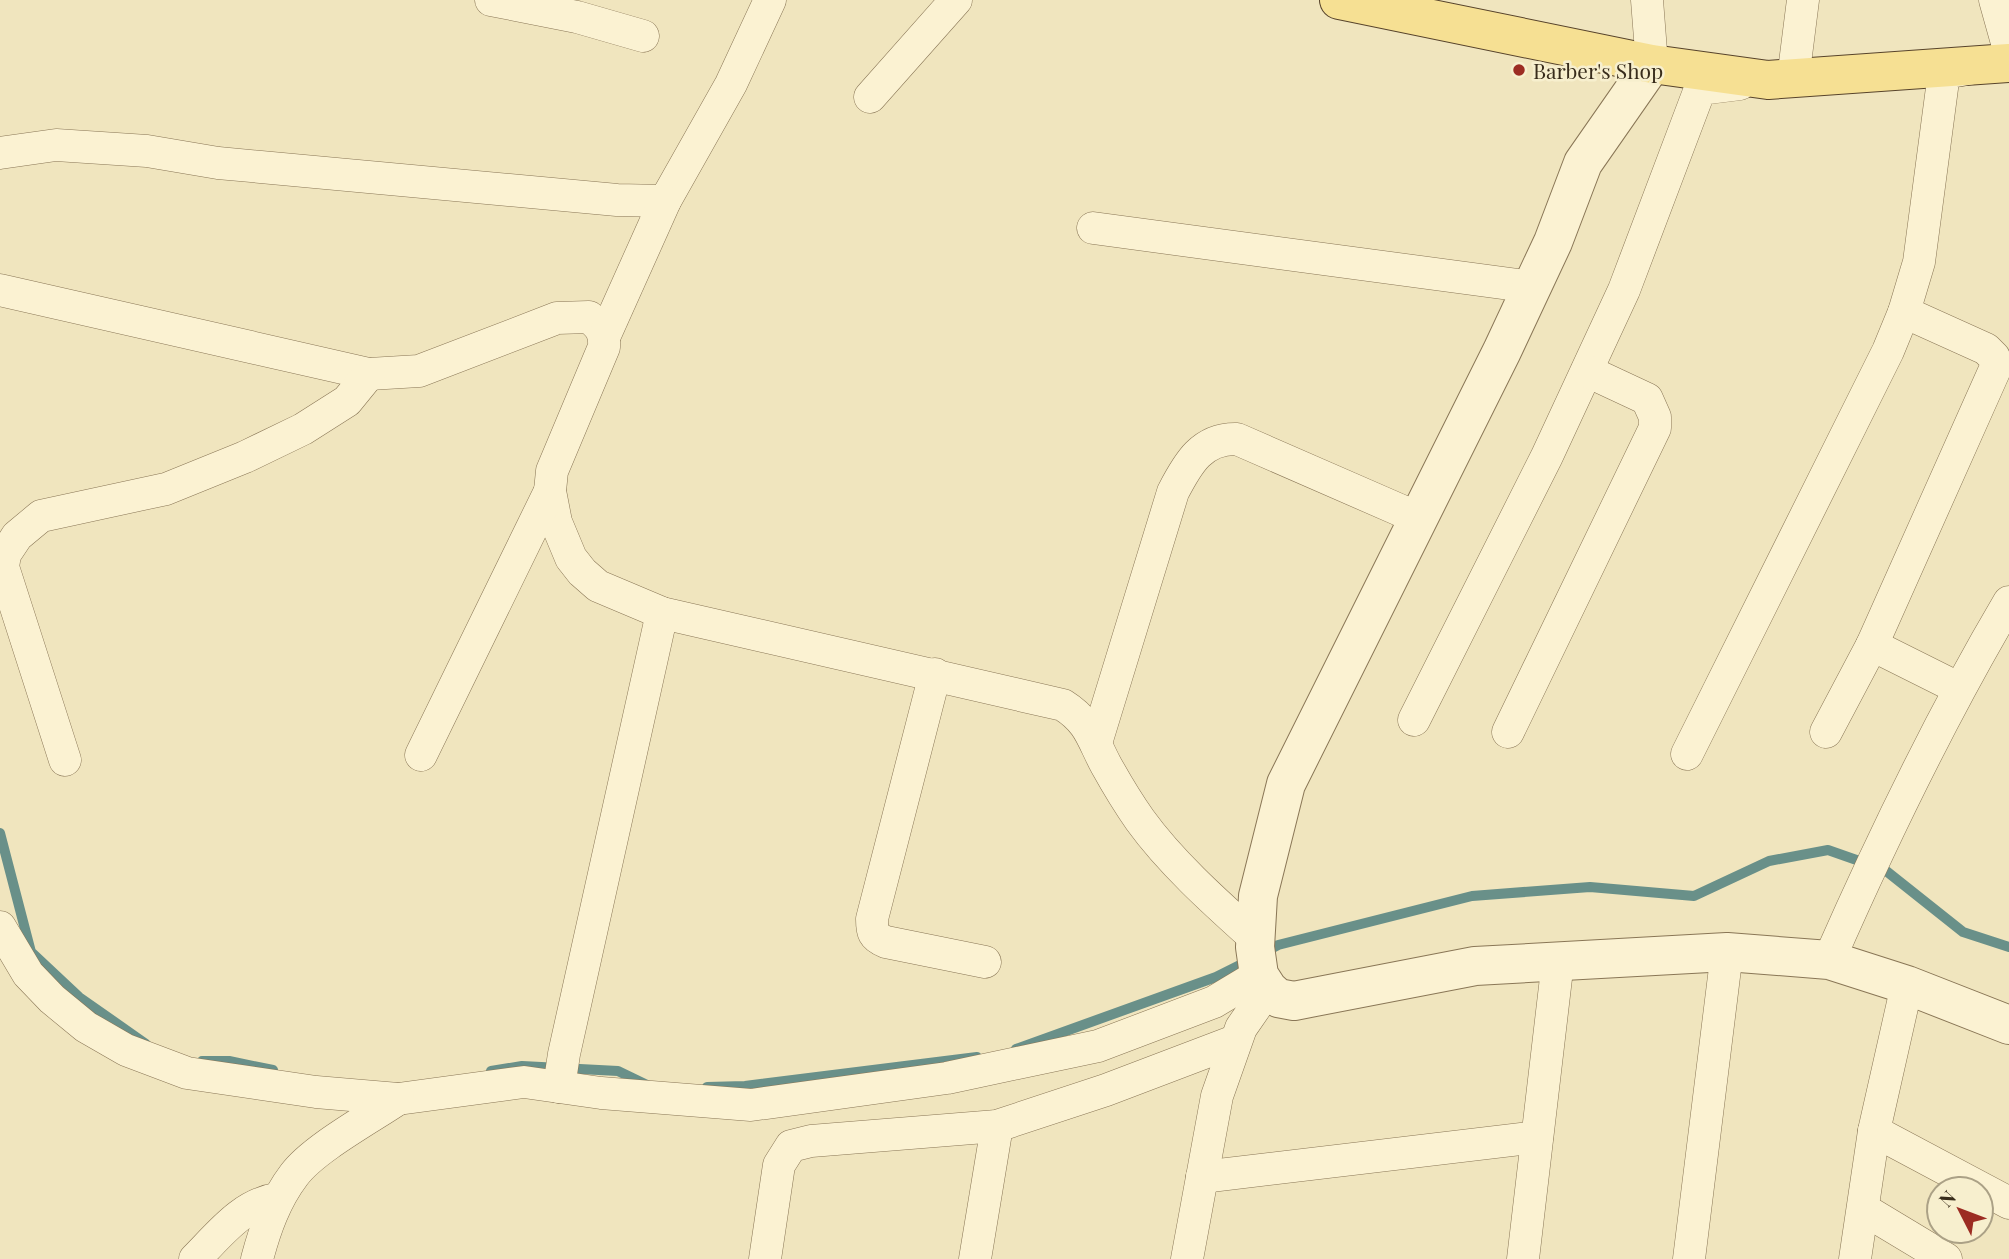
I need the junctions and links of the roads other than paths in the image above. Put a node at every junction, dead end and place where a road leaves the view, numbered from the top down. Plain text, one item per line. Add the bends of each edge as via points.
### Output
1 (491, 0) edge
2 (770, 0) edge
3 (956, 0) edge
4 (1339, 0) edge
5 (1647, 0) edge
6 (1802, 0) edge
7 (1995, 0) edge
8 (643, 36) dead end
9 (2005, 59) edge
10 (1652, 64) junction
11 (1780, 79) junction
12 (870, 97) dead end
13 (0, 153) edge
14 (665, 201) junction
15 (1093, 228) dead end
16 (1532, 287) junction
17 (0, 290) edge
18 (1904, 312) junction
19 (605, 335) junction
20 (1587, 371) junction
21 (369, 374) junction
22 (550, 491) junction
23 (1418, 519) junction
24 (2009, 602) edge
25 (662, 613) junction
26 (1872, 645) junction
27 (935, 674) junction
28 (1958, 688) junction
29 (1414, 720) dead end
30 (1826, 732) dead end
31 (1508, 733) dead end
32 (1096, 743) junction
33 (1687, 754) dead end
34 (421, 755) dead end
35 (65, 760) dead end
36 (0, 927) edge
37 (1727, 952) junction
38 (1829, 960) junction
39 (1558, 961) junction
40 (985, 962) dead end
41 (1259, 963) junction
42 (1908, 985) junction
43 (2009, 1025) edge
44 (1235, 1041) junction
45 (561, 1071) junction
46 (398, 1099) junction
47 (996, 1126) junction
48 (1874, 1131) junction
49 (1537, 1137) junction
50 (1202, 1177) junction
51 (278, 1199) junction
52 (2009, 1203) edge
53 (1863, 1209) junction
54 (195, 1259) edge
55 (257, 1259) edge
56 (765, 1259) edge
57 (975, 1259) edge
58 (1186, 1259) edge
59 (1523, 1259) edge
60 (1689, 1259) edge
61 (1855, 1259) edge
62 (1946, 1259) edge

1 - 8 street
2 - 14 street via 731,84
3 - 12 street
4 - 10 main road
5 - 10 street
6 - 11 street
7 - 9 street
9 - 11 main road
9 - 18 street via 1944,73 1919,262
10 - 11 main road
10 - 16 street via 1583,163
11 - 20 street via 1700,89 1624,290
13 - 14 street via 56,145 134,150 231,164
14 - 19 street
15 - 16 street
16 - 23 street
17 - 21 street
18 - 26 street via 1986,349 1996,367
18 - 33 street
19 - 21 street via 589,317 558,318 419,371
19 - 22 street via 552,471
20 - 29 street
20 - 31 street via 1647,399 1655,428
21 - 35 street via 347,401 246,457 166,489 41,516 17,536 5,554 3,567
22 - 25 street via 556,522 582,572 598,586
22 - 34 street
23 - 32 street via 1237,439 1222,438 1199,452 1173,492
23 - 41 street via 1286,784 1258,896
24 - 28 street
25 - 27 street
25 - 45 street
26 - 28 street
26 - 30 street
27 - 32 street via 1063,705 1078,714
27 - 40 street via 872,931 886,943
28 - 38 street
32 - 41 street via 1140,821
36 - 46 street via 28,974 52,999 86,1027 126,1050 187,1073
37 - 38 street
37 - 39 street
37 - 60 street
38 - 42 street
39 - 41 street via 1475,966 1294,1001 1278,998
39 - 49 street
41 - 44 street
41 - 45 street via 1214,1002 1098,1046 947,1078 751,1105 601,1093
42 - 43 street
42 - 48 street
44 - 47 street
44 - 50 street via 1217,1096
45 - 46 street via 524,1082
46 - 51 street via 327,1146 295,1173
47 - 56 street via 791,1146 779,1166
47 - 57 street
48 - 52 street
48 - 53 street
49 - 50 street
49 - 59 street
50 - 58 street
51 - 54 street via 252,1206
51 - 55 street
53 - 61 street
53 - 62 street

